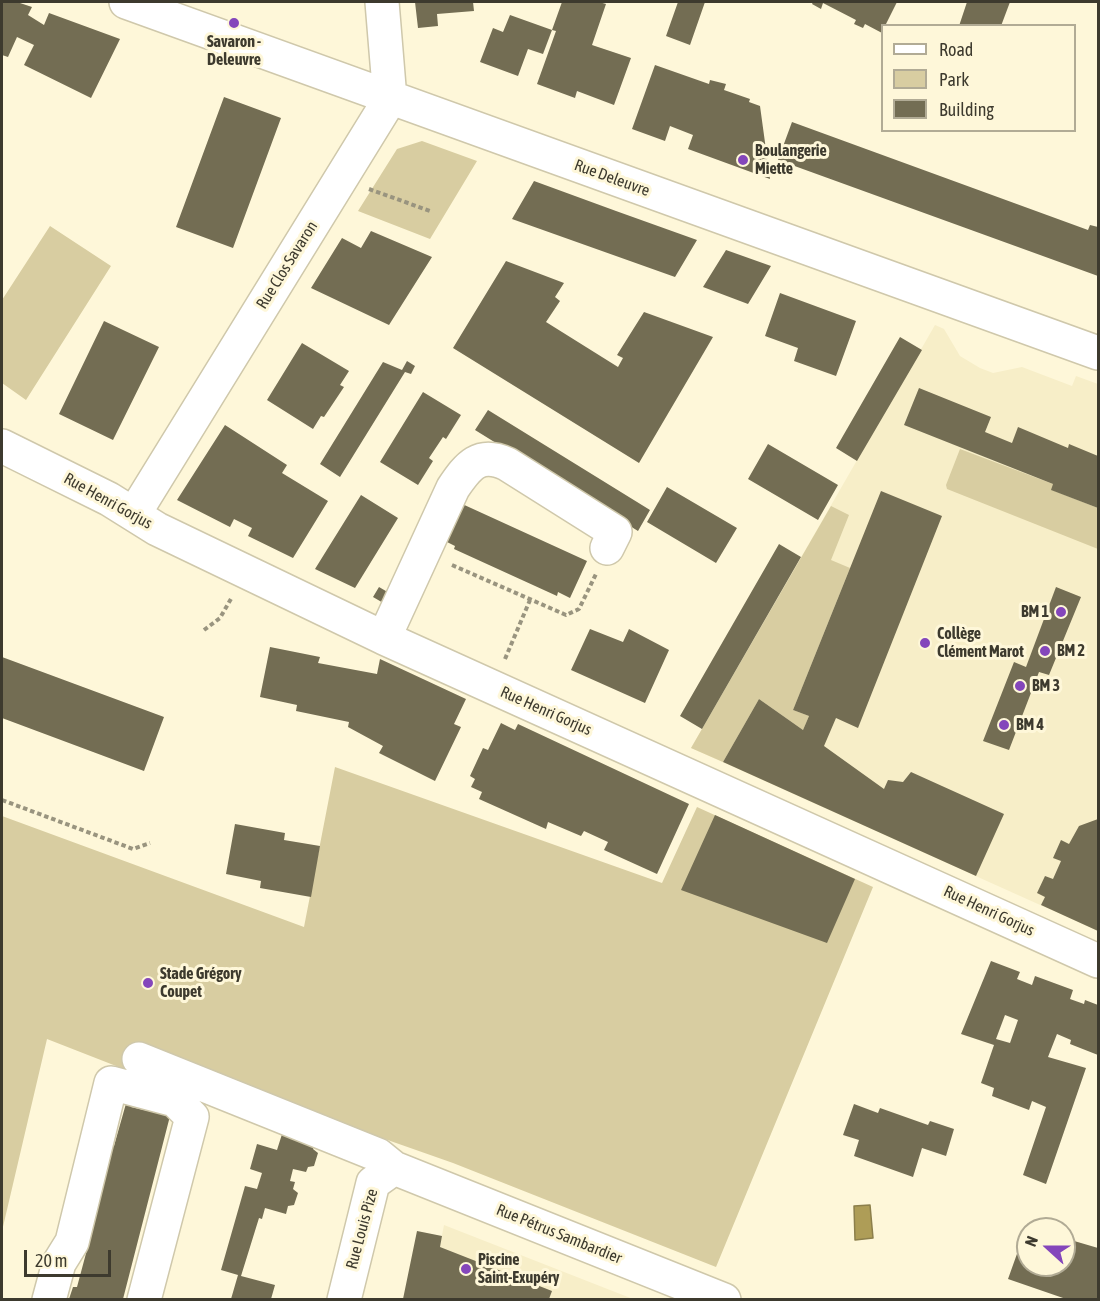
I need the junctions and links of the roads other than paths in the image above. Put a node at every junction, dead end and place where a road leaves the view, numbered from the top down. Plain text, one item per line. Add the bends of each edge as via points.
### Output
1 (126, 2) edge
2 (382, 2) edge
3 (390, 99) junction
4 (1098, 353) edge
5 (2, 446) edge
6 (134, 514) junction
7 (607, 548) road end
8 (384, 638) junction
9 (1098, 962) edge
10 (140, 1059) dead end
11 (394, 1168) junction
12 (50, 1299) edge
13 (144, 1299) edge
14 (344, 1299) edge
15 (724, 1299) edge

1 - 3 street, Rue Deleuvre
2 - 3 street
3 - 4 street, Rue Deleuvre
3 - 6 street, Rue Clos Savaron
5 - 6 street, Rue Henri Gorjus
6 - 8 street, Rue Henri Gorjus via 157,529
7 - 8 street via 615,531 494,458 478,460 453,488
8 - 9 street, Rue Henri Gorjus
10 - 11 street, Rue Pétrus Sambardier via 378,1155
11 - 14 street, Rue Louis Pize via 372,1183
11 - 15 street, Rue Pétrus Sambardier
12 - 13 street via 59,1263 72,1242 111,1083 175,1100 192,1118

